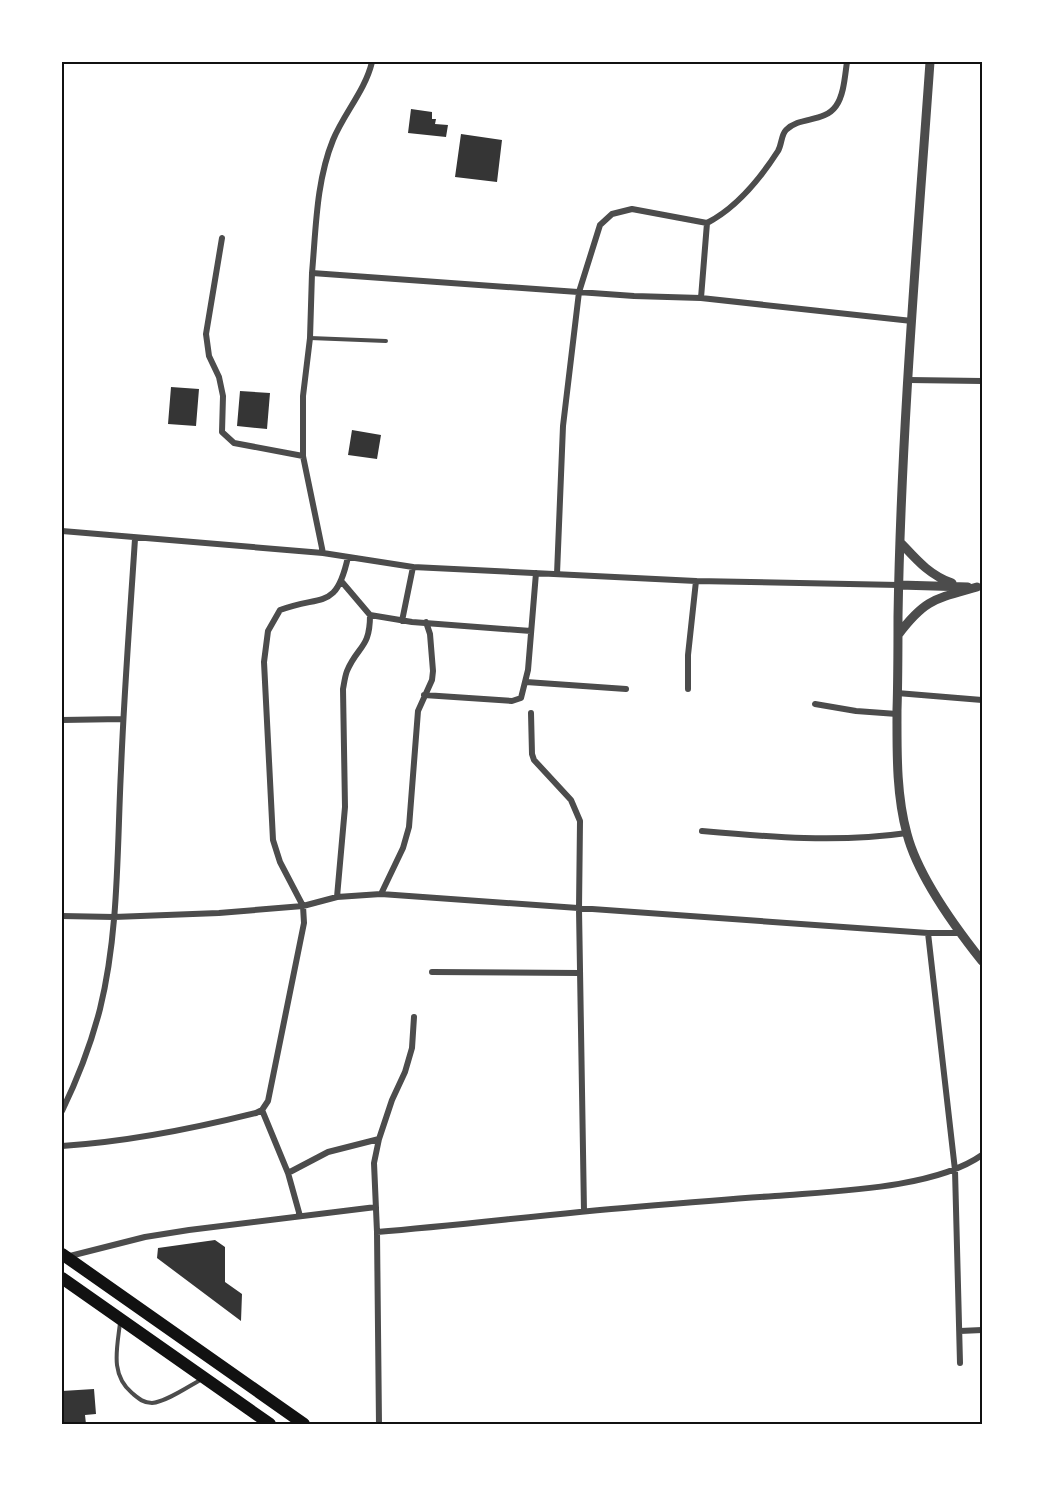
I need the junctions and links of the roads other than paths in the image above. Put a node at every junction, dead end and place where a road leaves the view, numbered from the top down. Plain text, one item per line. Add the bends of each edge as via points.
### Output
1 (372, 62) edge
2 (847, 62) edge
3 (930, 62) edge
4 (707, 223) junction
5 (222, 238) dead end
6 (312, 273) junction
7 (579, 292) junction
8 (701, 298) junction
9 (912, 321) junction
10 (310, 338) junction
11 (386, 341) dead end
12 (909, 380) junction
13 (982, 381) edge
14 (303, 456) junction
15 (62, 531) edge
16 (135, 539) junction
17 (900, 542) junction
18 (323, 553) junction
19 (348, 557) junction
20 (413, 567) junction
21 (536, 573) junction
22 (557, 574) junction
23 (696, 581) junction
24 (342, 582) junction
25 (899, 585) junction
26 (963, 587) junction
27 (980, 587) edge
28 (370, 615) junction
29 (402, 621) junction
30 (426, 622) junction
31 (531, 631) junction
32 (898, 635) junction
33 (526, 682) junction
34 (626, 689) dead end
35 (688, 689) dead end
36 (897, 693) junction
37 (424, 695) junction
38 (982, 700) edge
39 (815, 704) dead end
40 (531, 713) dead end
41 (897, 714) junction
42 (123, 719) junction
43 (62, 720) edge
44 (702, 831) dead end
45 (907, 833) junction
46 (381, 894) junction
47 (338, 897) junction
48 (303, 906) junction
49 (579, 909) junction
50 (62, 916) edge
51 (114, 917) junction
52 (928, 933) junction
53 (960, 933) junction
54 (982, 961) edge
55 (432, 972) dead end
56 (580, 973) junction
57 (414, 1017) dead end
58 (262, 1110) junction
59 (62, 1111) edge
60 (379, 1139) junction
61 (62, 1146) edge
62 (982, 1155) edge
63 (955, 1170) junction
64 (288, 1173) junction
65 (376, 1207) junction
66 (584, 1211) junction
67 (300, 1216) junction
68 (377, 1232) junction
69 (64, 1256) edge
70 (62, 1278) edge
71 (120, 1320) junction
72 (960, 1330) junction
73 (982, 1330) edge
74 (960, 1363) dead end
75 (202, 1379) junction
76 (270, 1425) edge
77 (304, 1425) edge
78 (379, 1425) edge

1 - 6 street via 324,165
2 - 4 street via 834,108 827,115 795,123 784,132 779,149 736,205
3 - 9 street
4 - 7 street via 632,208 612,214 600,225
4 - 8 street
5 - 14 street via 206,334 223,396 222,432 234,443
6 - 7 street
6 - 10 street
7 - 8 street
7 - 22 street via 563,426
8 - 9 street
9 - 12 street
10 - 11 lane
10 - 14 street via 303,396
12 - 13 street
12 - 17 street
14 - 18 street
15 - 16 street
16 - 18 street
16 - 42 street
17 - 25 street
17 - 26 street via 927,570
18 - 19 street
19 - 20 street
19 - 24 street
20 - 21 street
20 - 29 street
21 - 22 street
21 - 31 street
22 - 23 street
23 - 25 street
23 - 35 street
24 - 28 street
24 - 48 street via 326,598 280,610 268,631 264,662 273,840
25 - 26 street
25 - 32 street
26 - 27 street
27 - 32 street via 926,604 912,615
28 - 29 street
28 - 47 street via 370,633 346,672 345,807
29 - 30 street
30 - 31 street
30 - 37 street via 433,671
31 - 33 street
32 - 36 street
33 - 34 street
33 - 37 street via 521,698 512,701
36 - 38 street
36 - 41 street
37 - 46 street via 416,727 409,827
39 - 41 street
40 - 49 street via 534,760 572,800 580,821
41 - 45 street via 896,742
42 - 43 street
42 - 51 street
44 - 45 street via 834,839
45 - 53 street via 929,882
46 - 47 street
46 - 49 street
47 - 48 street
48 - 51 street
48 - 58 street via 304,932 268,1101
49 - 52 street
49 - 56 street
50 - 51 street
51 - 59 street via 100,1008
52 - 53 street
52 - 63 street
53 - 54 street
55 - 56 street
56 - 66 street
57 - 60 street via 412,1048
58 - 61 street via 172,1132
58 - 64 street
60 - 64 street via 328,1152
60 - 65 street via 374,1163
62 - 63 street
63 - 66 street via 936,1177 836,1191
63 - 72 street
64 - 67 street
65 - 67 street
65 - 68 street
66 - 68 street
67 - 69 street via 145,1237
68 - 78 street
69 - 77 main road
70 - 71 main road
71 - 75 main road
71 - 75 lane via 117,1369 124,1386 141,1400 162,1400
72 - 73 street
72 - 74 street
75 - 76 main road

